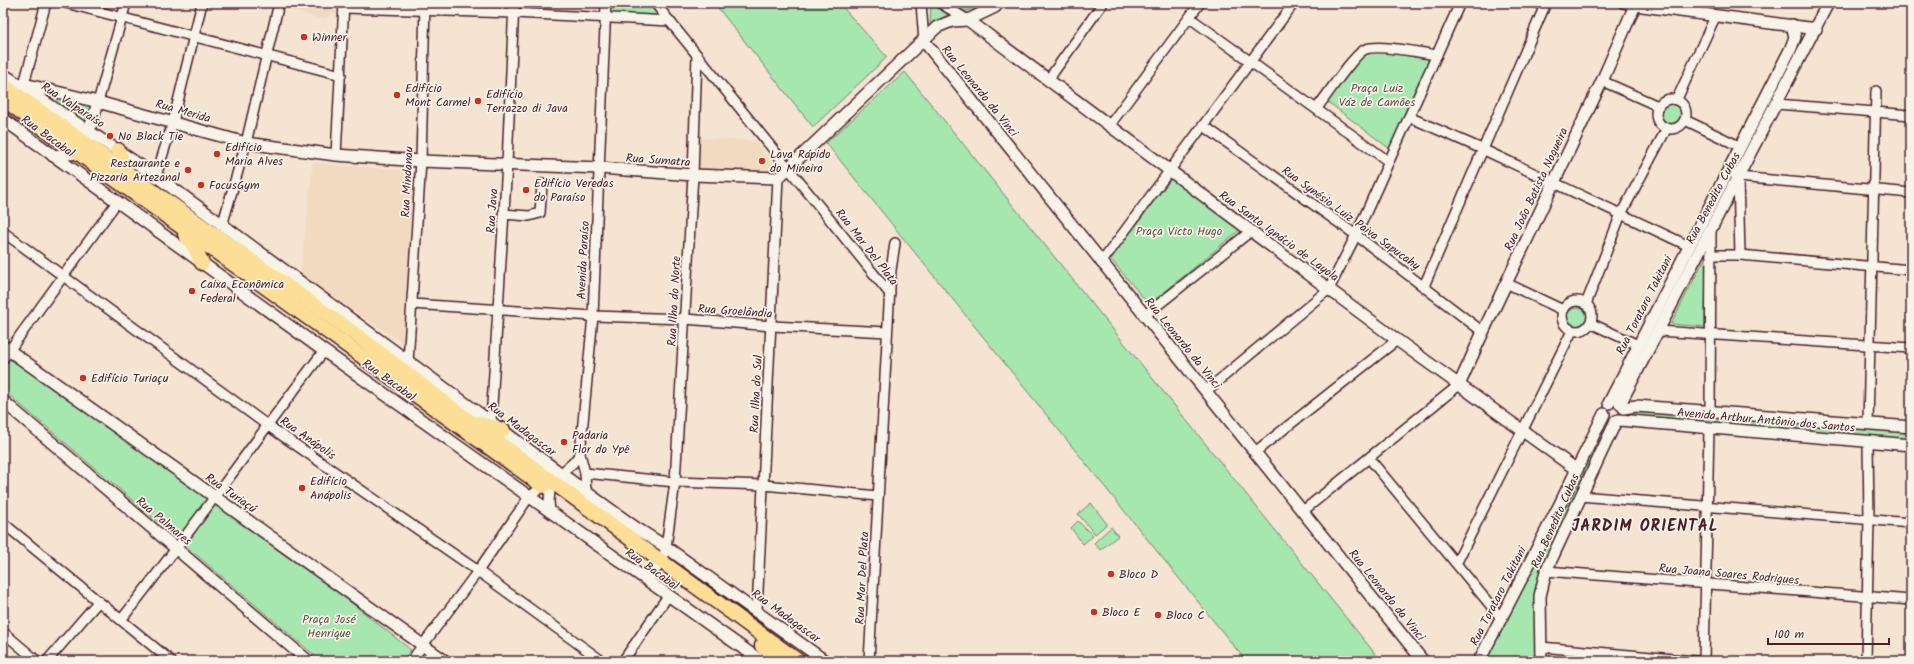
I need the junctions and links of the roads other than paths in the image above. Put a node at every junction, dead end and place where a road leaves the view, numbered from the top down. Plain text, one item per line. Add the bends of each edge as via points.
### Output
1 (46, 3) edge
2 (66, 3) edge
3 (126, 3) edge
4 (202, 3) edge
5 (278, 3) edge
6 (514, 3) edge
7 (606, 3) edge
8 (656, 3) edge
9 (921, 3) edge
10 (940, 3) edge
11 (998, 3) edge
12 (1103, 3) edge
13 (1200, 3) edge
14 (1294, 3) edge
15 (1460, 3) edge
16 (1546, 3) edge
17 (1623, 3) edge
18 (1828, 3) edge
19 (1636, 4) edge
20 (344, 6) edge
21 (425, 7) edge
22 (514, 13) junction
23 (1716, 15) junction
24 (605, 18) junction
25 (1190, 18) junction
26 (122, 19) junction
27 (968, 20) junction
28 (670, 21) junction
29 (1792, 26) junction
30 (1816, 29) junction
31 (194, 36) junction
32 (924, 41) junction
33 (1791, 48) junction
34 (697, 55) junction
35 (1437, 55) junction
36 (1802, 55) junction
37 (265, 56) junction
38 (1250, 62) junction
39 (3, 74) edge
40 (341, 75) junction
41 (1048, 80) junction
42 (1602, 81) junction
43 (3, 85) edge
44 (22, 85) junction
45 (1876, 91) dead end
46 (3, 99) edge
47 (1677, 99) junction
48 (98, 102) junction
49 (1777, 104) junction
50 (1658, 106) junction
51 (1317, 108) junction
52 (1876, 112) junction
53 (1911, 115) edge
54 (1409, 117) junction
55 (3, 119) edge
56 (1686, 120) junction
57 (173, 122) junction
58 (1108, 126) junction
59 (1204, 126) junction
60 (1667, 128) junction
61 (84, 142) junction
62 (246, 142) junction
63 (1740, 146) junction
64 (1482, 149) junction
65 (118, 150) junction
66 (336, 155) junction
67 (54, 156) junction
68 (421, 161) junction
69 (1388, 161) junction
70 (507, 164) junction
71 (789, 167) junction
72 (600, 168) junction
73 (1728, 168) junction
74 (1170, 172) junction
75 (127, 173) junction
76 (693, 175) junction
77 (156, 176) junction
78 (1738, 177) junction
79 (778, 178) junction
80 (1554, 183) junction
81 (542, 184) dead end
82 (1874, 190) junction
83 (1911, 193) edge
84 (117, 202) junction
85 (503, 214) junction
86 (1621, 214) junction
87 (169, 218) junction
88 (217, 230) junction
89 (1711, 230) junction
90 (1251, 231) junction
91 (3, 232) edge
92 (1356, 235) junction
93 (245, 243) joint
94 (895, 243) dead end
95 (1689, 246) junction
96 (1711, 255) junction
97 (1740, 255) junction
98 (202, 263) junction
99 (1101, 263) junction
100 (1871, 266) junction
101 (1911, 270) edge
102 (64, 276) junction
103 (1506, 283) junction
104 (1424, 286) junction
105 (1329, 289) junction
106 (890, 294) junction
107 (412, 304) junction
108 (1586, 304) junction
109 (1562, 310) junction
110 (499, 311) junction
111 (592, 316) junction
112 (1144, 316) junction
113 (685, 319) junction
114 (1590, 323) junction
115 (772, 326) junction
116 (1572, 331) junction
117 (1659, 331) junction
118 (887, 332) junction
119 (1483, 332) junction
120 (1710, 333) junction
121 (1397, 340) junction
122 (1638, 344) junction
123 (1871, 344) junction
124 (1911, 348) edge
125 (324, 351) junction
126 (5, 352) edge
127 (408, 362) junction
128 (1459, 385) junction
129 (1206, 391) junction
130 (3, 401) edge
131 (1614, 407) junction
132 (1710, 411) junction
133 (469, 421) junction
134 (491, 421) junction
135 (1618, 421) junction
136 (1868, 424) junction
137 (267, 425) junction
138 (1911, 427) edge
139 (1709, 428) junction
140 (503, 430) junction
141 (1522, 430) junction
142 (1868, 442) junction
143 (1911, 445) edge
144 (1255, 452) junction
145 (580, 454) junction
146 (1369, 458) junction
147 (1578, 470) junction
148 (586, 473) junction
149 (675, 482) junction
150 (551, 483) junction
151 (764, 485) junction
152 (586, 492) junction
153 (878, 496) junction
154 (1580, 496) junction
155 (529, 497) junction
156 (215, 498) junction
157 (1559, 506) junction
158 (1707, 507) junction
159 (550, 512) junction
160 (1303, 512) junction
161 (1572, 514) junction
162 (1868, 519) junction
163 (3, 523) edge
164 (1911, 523) edge
165 (666, 547) junction
166 (178, 549) junction
167 (1457, 562) junction
168 (659, 565) junction
169 (478, 571) junction
170 (1546, 571) junction
171 (640, 576) junction
172 (1705, 584) junction
173 (668, 596) junction
174 (1867, 597) junction
175 (1911, 600) edge
176 (98, 602) junction
177 (757, 611) junction
178 (1501, 618) junction
179 (120, 620) junction
180 (3, 632) edge
181 (422, 645) junction
182 (1540, 647) junction
183 (37, 661) edge
184 (47, 661) edge
185 (171, 661) edge
186 (308, 661) edge
187 (411, 661) edge
188 (445, 661) edge
189 (602, 661) edge
190 (623, 661) edge
191 (761, 661) edge
192 (780, 661) edge
193 (798, 661) edge
194 (825, 661) edge
195 (869, 661) edge
196 (1423, 661) edge
197 (1479, 661) edge
198 (1540, 661) edge
199 (1696, 661) edge
200 (1704, 661) edge
201 (1866, 661) edge

1 - 44 street
2 - 26 street
3 - 26 street
4 - 31 street
5 - 37 street
6 - 22 street, Rua Java
7 - 24 street, Avenida Paraíso
8 - 28 street, Rua Mar Del Plata
9 - 32 street
10 - 27 street
11 - 27 street via 995,7
12 - 41 street
13 - 25 street
14 - 38 street
15 - 35 street
16 - 64 street
17 - 19 street
18 - 30 street, Rua Benedito Cubas
19 - 23 street
19 - 42 street, Rua João Batista Nogueira
20 - 21 street
20 - 40 street
21 - 22 street
21 - 68 street, Rua Mindanau
22 - 24 street
22 - 70 street, Rua Java
23 - 29 street
23 - 47 street
24 - 28 street
24 - 72 street, Avenida Paraíso
25 - 38 street
25 - 58 street
26 - 31 street
26 - 48 street
27 - 32 street via 952,21 937,28
27 - 41 street, Rua Santo Ignácio de Layola
28 - 34 street, Rua Mar Del Plata
29 - 30 street
29 - 33 street, Rua Torataro Takitani via 1795,37
30 - 36 street, Rua Benedito Cubas
31 - 37 street
31 - 57 street
32 - 71 street
32 - 99 street, Rua Leonardo da Vinci
33 - 36 street via 1795,48
33 - 63 street, Rua Torataro Takitani
34 - 71 street, Rua Mar Del Plata
34 - 76 street, Rua Ilha do Norte
35 - 51 street via 1375,47 1364,49
35 - 54 street
36 - 49 street, Rua Benedito Cubas
37 - 40 street
37 - 62 street
38 - 51 street
38 - 59 street
39 - 44 street, Rua Valparaíso
40 - 66 street
41 - 58 street, Rua Santo Ignácio de Layola
42 - 50 street
42 - 80 street, Rua João Batista Nogueira
43 - 61 main road
44 - 48 street, Rua Merida
44 - 61 street, Rua Valparaíso
45 - 52 street
46 - 61 main road
47 - 50 street via 1665,100
47 - 56 street via 1685,107
48 - 57 street, Rua Merida
48 - 61 street
49 - 52 street
49 - 78 street, Rua Benedito Cubas
50 - 60 street via 1658,121
51 - 69 street
52 - 53 street
52 - 82 street
54 - 64 street
54 - 69 street
55 - 67 street, Rua Bacabal
56 - 60 street via 1677,128
56 - 63 street
57 - 62 street, Rua Merida
57 - 77 street
58 - 74 street, Rua Santo Ignácio de Layola
59 - 74 street
59 - 92 street, Rua Synésio Luiz Paiva Sapucahy
60 - 86 street
61 - 65 street, Rua Valparaíso
61 - 67 street
61 - 75 main road
61 - 87 main road
62 - 66 street, Rua Merida
62 - 88 street
63 - 73 street, Rua Torataro Takitani
64 - 80 street
64 - 104 street
65 - 75 main road
65 - 77 street, Rua Valparaíso
66 - 68 street, Rua Sumatra
67 - 84 street, Rua Bacabal
68 - 70 street, Rua Sumatra
68 - 107 street, Rua Mindanau
69 - 92 street
70 - 72 street, Rua Sumatra
70 - 85 street, Rua Java
71 - 79 street
71 - 106 street, Rua Mar Del Plata
72 - 76 street, Rua Sumatra
72 - 111 street, Avenida Paraíso
73 - 78 street
73 - 95 street, Rua Torataro Takitani
74 - 90 street, Rua Santo Ignácio de Layola
74 - 99 street
75 - 88 main road
76 - 79 street, Rua Sumatra
76 - 113 street, Rua Ilha do Norte
77 - 88 street, Rua Valparaíso
78 - 82 street
78 - 89 street, Rua Benedito Cubas
78 - 97 street
79 - 115 street, Rua Ilha do Sul
80 - 86 street
80 - 103 street, Rua João Batista Nogueira
81 - 85 street via 540,213 530,216
82 - 83 street
82 - 100 street
84 - 98 street, Rua Bacabal
84 - 102 street
85 - 110 street, Rua Java
86 - 95 street
86 - 108 street
87 - 98 main road via 181,228
87 - 150 main road
88 - 93 main road
88 - 133 main road
89 - 96 street
89 - 117 street, Rua Benedito Cubas
90 - 105 street, Rua Santo Ignácio de Layola
90 - 112 street
91 - 102 street, Rua Anápolis
92 - 104 street, Rua Synésio Luiz Paiva Sapucahy
92 - 105 street
93 - 127 street, Rua Madagascar
94 - 106 street
95 - 122 street, Rua Torataro Takitani
96 - 97 street
96 - 120 street
97 - 100 street
98 - 125 street, Rua Bacabal
99 - 112 street, Rua Leonardo da Vinci
100 - 101 street
100 - 123 street
102 - 126 street
102 - 137 street, Rua Anápolis
103 - 109 street
103 - 119 street, Rua João Batista Nogueira
104 - 119 street, Rua Synésio Luiz Paiva Sapucahy
105 - 121 street, Rua Santo Ignácio de Layola
105 - 129 street
106 - 118 street, Rua Mar Del Plata
107 - 110 street, Rua Groelândia
107 - 127 street, Rua Mindanau
108 - 109 street via 1570,302
108 - 114 street via 1592,314
109 - 116 street via 1563,324
110 - 111 street, Rua Groelândia
110 - 134 street, Rua Java
111 - 113 street, Rua Groelândia
111 - 145 street, Avenida Paraíso
112 - 129 street, Rua Leonardo da Vinci
113 - 115 street, Rua Groelândia
113 - 149 street, Rua Ilha do Norte
114 - 116 street via 1582,331
114 - 122 street
115 - 118 street, Rua Groelândia
115 - 151 street, Rua Ilha do Sul
116 - 141 street
117 - 120 street
117 - 131 street, Rua Benedito Cubas
118 - 153 street, Rua Mar Del Plata
119 - 128 street, Rua João Batista Nogueira
120 - 123 street
120 - 132 street
121 - 128 street, Rua Santo Ignácio de Layola
121 - 144 street
122 - 131 street, Rua Torataro Takitani
123 - 124 street
123 - 136 street
125 - 137 street
125 - 155 street, Rua Bacabal
126 - 156 street, Rua Turiaçú
127 - 134 street, Rua Madagascar
128 - 141 street, Rua Santo Ignácio de Layola
128 - 146 street
129 - 144 street, Rua Leonardo da Vinci
130 - 166 street, Rua Palmares
131 - 132 street, Avenida Arthur Antônio dos Santos
131 - 135 street, Rua Benedito Cubas via 1624,414
131 - 135 street via 1610,421
131 - 147 street, Rua Torataro Takitani
132 - 136 street, Avenida Arthur Antônio dos Santos
133 - 140 main road
133 - 150 main road
134 - 140 street, Rua Madagascar
135 - 139 street, Avenida Arthur Antônio dos Santos
135 - 154 street, Rua Benedito Cubas
136 - 138 street, Avenida Arthur Antônio dos Santos
137 - 156 street
137 - 169 street, Rua Anápolis
139 - 142 street, Avenida Arthur Antônio dos Santos
139 - 158 street
140 - 150 street, Rua Madagascar
141 - 147 street, Rua Santo Ignácio de Layola
141 - 167 street
142 - 143 street, Avenida Arthur Antônio dos Santos
142 - 162 street
144 - 160 street, Rua Leonardo da Vinci
145 - 148 street, Avenida Paraíso
145 - 150 street
146 - 160 street
146 - 167 street
147 - 157 street, Rua Torataro Takitani
148 - 149 street
148 - 152 street, Avenida Paraíso
149 - 151 street
149 - 165 street, Rua Ilha do Norte
150 - 152 street, Rua Madagascar
150 - 155 street
150 - 159 street
150 - 168 main road
151 - 153 street
151 - 177 street, Rua Ilha do Sul
152 - 165 street, Rua Madagascar
153 - 195 street, Rua Mar Del Plata
154 - 158 street
154 - 161 street, Rua Benedito Cubas
155 - 159 street, Rua Bacabal
155 - 169 street
156 - 166 street
156 - 181 street, Rua Turiaçú
157 - 161 street
157 - 178 street, Rua Torataro Takitani
158 - 162 street
158 - 172 street
159 - 171 street, Rua Bacabal
160 - 196 street, Rua Leonardo da Vinci
161 - 170 street, Rua Benedito Cubas
162 - 164 street
162 - 174 street
163 - 176 street
165 - 168 street, Rua Ilha do Norte
165 - 177 street, Rua Madagascar
166 - 179 street
166 - 186 street, Rua Palmares
167 - 178 street
168 - 171 street via 652,574
168 - 192 main road
168 - 193 main road
169 - 181 street
169 - 189 street, Rua Anápolis
170 - 172 street, Rua Joana Soares Rodrigues
170 - 182 street, Rua Benedito Cubas via 1540,596
171 - 173 street, Rua Bacabal
172 - 174 street, Rua Joana Soares Rodrigues
172 - 200 street
173 - 190 street
173 - 191 street, Rua Bacabal
174 - 175 street, Rua Joana Soares Rodrigues
174 - 201 street
176 - 179 street
176 - 184 street
177 - 194 street, Rua Madagascar
178 - 197 street, Rua Torataro Takitani
179 - 185 street
180 - 183 street
181 - 187 street
181 - 188 street, Rua Turiaçú
182 - 198 street, Rua Benedito Cubas
182 - 199 street

